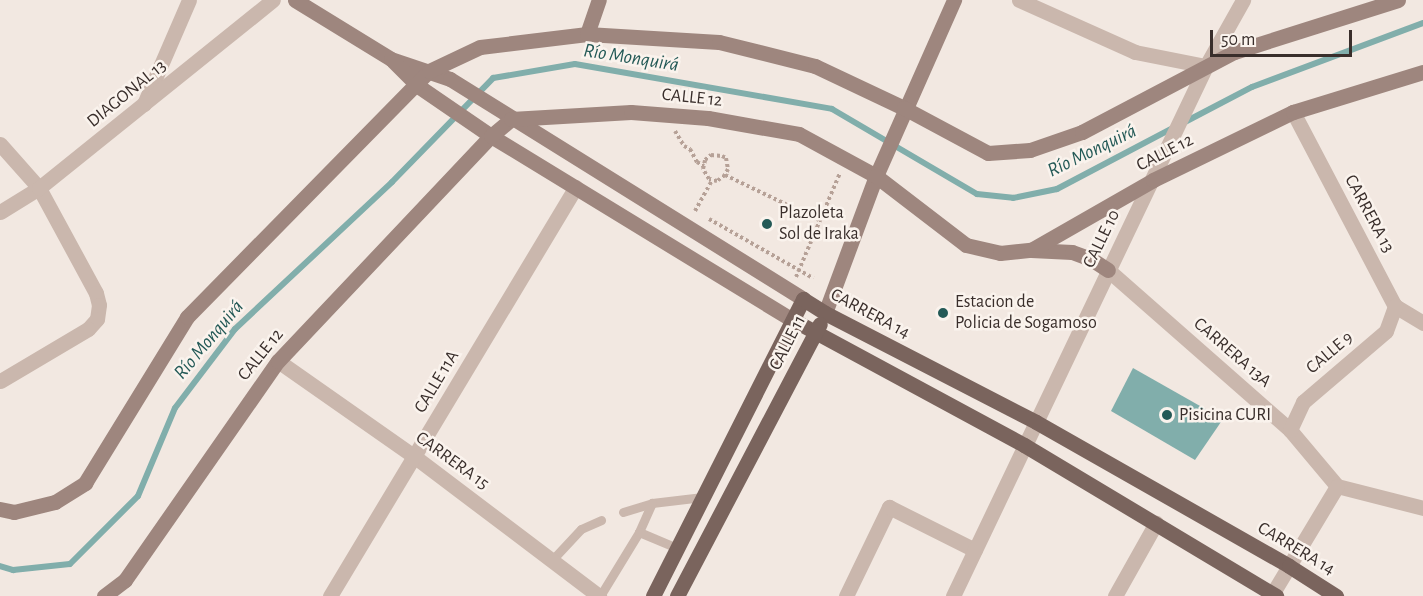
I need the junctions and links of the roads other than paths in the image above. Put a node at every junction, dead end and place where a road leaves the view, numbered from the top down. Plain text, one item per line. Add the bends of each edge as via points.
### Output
1 (189, 0) edge
2 (273, 0) edge
3 (295, 0) edge
4 (599, 0) edge
5 (954, 0) edge
6 (1019, 0) edge
7 (1243, 0) edge
8 (1398, 0) edge
9 (586, 34) junction
10 (391, 59) junction
11 (1206, 66) junction
12 (429, 71) junction
13 (1423, 72) edge
14 (418, 86) junction
15 (143, 107) junction
16 (1293, 112) junction
17 (902, 115) junction
18 (511, 119) junction
19 (485, 131) junction
20 (0, 144) edge
21 (878, 172) junction
22 (1153, 180) junction
23 (576, 187) junction
24 (39, 188) junction
25 (0, 212) edge
26 (1031, 250) junction
27 (1108, 270) junction
28 (803, 299) junction
29 (1395, 306) junction
30 (825, 313) junction
31 (793, 320) junction
32 (1423, 323) edge
33 (815, 333) junction
34 (278, 361) junction
35 (0, 381) edge
36 (1036, 422) junction
37 (1290, 430) junction
38 (1024, 445) junction
39 (415, 458) junction
40 (1337, 486) junction
41 (703, 497) junction
42 (652, 503) junction
43 (1423, 508) edge
44 (0, 509) edge
45 (623, 513) dead end
46 (601, 520) dead end
47 (1156, 523) junction
48 (639, 532) junction
49 (677, 548) junction
50 (975, 550) junction
51 (553, 559) junction
52 (1289, 566) junction
53 (1273, 595) edge
54 (104, 596) edge
55 (330, 596) edge
56 (600, 596) edge
57 (653, 596) edge
58 (677, 596) edge
59 (846, 596) edge
60 (953, 596) edge
61 (1115, 596) edge
62 (1336, 596) edge

1 - 15 street
2 - 15 street, DIAGONAL 13
3 - 10 street, CARRERA 14
4 - 9 street
5 - 17 street, CALLE 11
6 - 11 street via 1135,52
7 - 11 street, CALLE 10
8 - 11 street via 1262,41
9 - 12 street via 480,47
9 - 17 street via 719,42 815,66
10 - 12 street, CARRERA 14
10 - 14 street, CARRERA 14
11 - 17 street via 1083,132 1030,150 988,153
11 - 22 street, CALLE 10
12 - 14 street
12 - 18 street, CARRERA 14 via 450,79
13 - 16 street, CALLE 12
14 - 19 street, CARRERA 14
14 - 44 street via 187,317 85,483 55,502 14,512
15 - 24 street, DIAGONAL 13
16 - 22 street, CALLE 12
16 - 29 street, CARRERA 13
17 - 21 street, CALLE 11
18 - 19 street, CALLE 12
18 - 21 street, CALLE 12 via 631,112 708,118 799,135
18 - 28 street, CARRERA 14
19 - 23 street, CARRERA 14
19 - 34 street, CALLE 12
20 - 24 street
21 - 26 street, CALLE 12 via 966,245 1000,252
21 - 30 street, CALLE 11
22 - 26 street, CALLE 12
22 - 27 street, CALLE 10
23 - 31 street, CARRERA 14
23 - 39 street, CALLE 11A
24 - 25 street, DIAGONAL 13
24 - 35 street via 96,293 97,320
26 - 27 street via 1072,252
27 - 36 street, CALLE 10
27 - 37 street, CARRERA 13A
28 - 30 main road, CARRERA 14
28 - 31 main road, CALLE 11
29 - 32 street
29 - 37 street, CALLE 9 via 1386,332 1303,402
30 - 33 main road, CALLE 11
30 - 36 main road, CARRERA 14
31 - 33 main road, CARRERA 14
31 - 41 main road, CALLE 11
33 - 38 main road, CARRERA 14
33 - 58 main road, CALLE 11
34 - 39 street, CARRERA 15
34 - 54 street, CALLE 12 via 125,580
36 - 38 street, CALLE 10
36 - 52 main road, CARRERA 14
37 - 40 street, CARRERA 13A
38 - 47 main road, CARRERA 14
38 - 50 street, CALLE 10
39 - 51 street, CARRERA 15
39 - 55 street, CALLE 11A
40 - 43 street
40 - 52 street
41 - 42 lane
41 - 49 main road, CALLE 11
42 - 45 lane
42 - 48 lane
46 - 51 lane via 581,529
47 - 53 main road, CARRERA 14
47 - 61 street
48 - 49 lane
48 - 56 lane
49 - 57 main road, CALLE 11
50 - 59 street via 889,507
50 - 60 street, CALLE 10
51 - 56 street, CARRERA 15
52 - 53 street
52 - 62 main road, CARRERA 14

